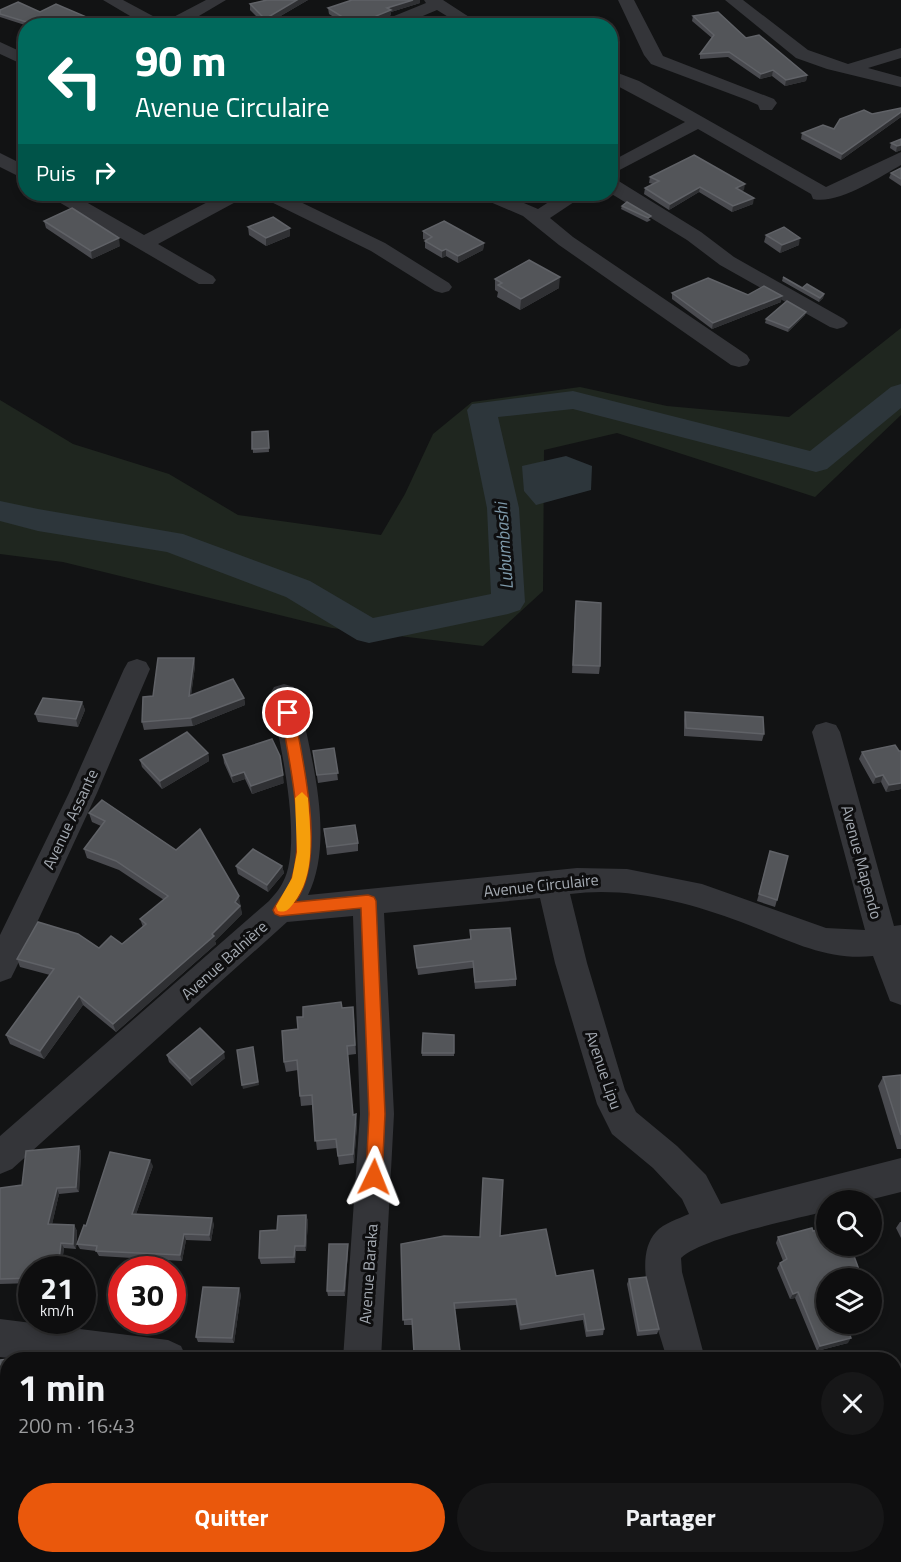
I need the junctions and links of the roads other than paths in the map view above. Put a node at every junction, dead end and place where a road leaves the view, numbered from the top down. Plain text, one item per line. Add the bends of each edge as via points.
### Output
1 (111, 0) edge
2 (218, 0) edge
3 (626, 0) edge
4 (764, 0) edge
5 (435, 2) edge
6 (737, 3) edge
7 (145, 18) edge
8 (184, 18) edge
9 (400, 18) edge
10 (462, 18) edge
11 (0, 47) edge
12 (901, 53) edge
13 (18, 57) edge
14 (851, 68) junction
15 (618, 78) edge
16 (901, 82) edge
17 (766, 106) dead end
18 (698, 122) junction
19 (901, 158) edge
20 (0, 159) edge
21 (618, 166) edge
22 (18, 169) edge
23 (618, 189) edge
24 (71, 201) edge
25 (223, 201) edge
26 (284, 201) edge
27 (506, 201) edge
28 (562, 201) edge
29 (538, 217) junction
30 (143, 244) junction
31 (206, 280) dead end
32 (442, 287) dead end
33 (837, 323) dead end
34 (739, 360) dead end
35 (137, 669) dead end
36 (284, 694) dead end
37 (826, 732) dead end
38 (552, 884) junction
39 (368, 901) junction
40 (280, 910) junction
41 (892, 940) edge
42 (0, 968) edge
43 (901, 991) edge
44 (0, 1158) edge
45 (901, 1175) edge
46 (712, 1224) junction
47 (0, 1338) edge
48 (112, 1352) edge
49 (363, 1352) edge
50 (684, 1352) edge

1 - 7 street
2 - 8 street
3 - 17 street via 657,60 753,96 768,103
4 - 6 street
5 - 9 street
5 - 10 street
6 - 14 street via 802,54
11 - 13 street
12 - 14 street
14 - 16 street
15 - 18 street
18 - 19 street via 823,195
18 - 21 street
20 - 22 street
23 - 33 street via 727,261
24 - 30 street
25 - 30 street
26 - 32 street via 378,247
27 - 29 street
28 - 29 street
29 - 34 street via 566,241
30 - 31 street
35 - 42 street, Avenue Assante
36 - 40 street, Avenue Balnière via 301,794 304,852 300,878
37 - 41 street, Avenue Mapendo
38 - 39 street, Avenue Circulaire
38 - 41 street, Avenue Circulaire via 581,878 648,884 707,898 837,943
38 - 46 street, Avenue Lipu via 571,963 616,1109 635,1134 694,1187
39 - 40 street, Avenue Circulaire
39 - 49 street, Avenue Baraka via 377,1114
40 - 44 street, Avenue Balnière
41 - 43 street, Avenue Mapendo
45 - 46 street
46 - 50 street via 687,1233 664,1251 665,1282
47 - 48 street

